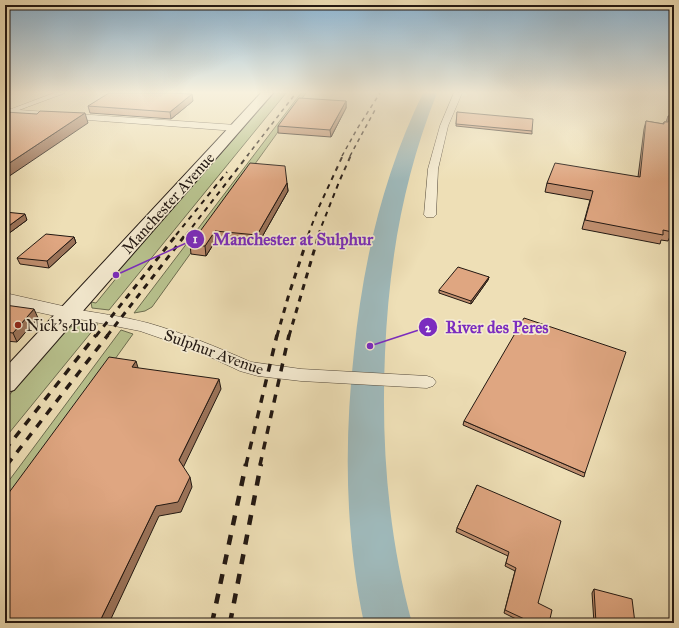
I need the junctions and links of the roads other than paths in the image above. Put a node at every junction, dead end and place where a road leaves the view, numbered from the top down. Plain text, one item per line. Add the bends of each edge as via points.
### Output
1 (159, 122) edge
2 (241, 122) edge
3 (446, 122) edge
4 (236, 128) junction
5 (430, 215) dead end
6 (5, 299) edge
7 (69, 313) junction
8 (427, 382) dead end
9 (5, 384) edge

1 - 4 street
2 - 4 main road, Manchester Avenue
3 - 5 street via 433,169
4 - 7 main road, Manchester Avenue
6 - 7 street, Sulphur Avenue
7 - 8 street, Sulphur Avenue via 144,327 258,370
7 - 9 main road, Manchester Avenue

